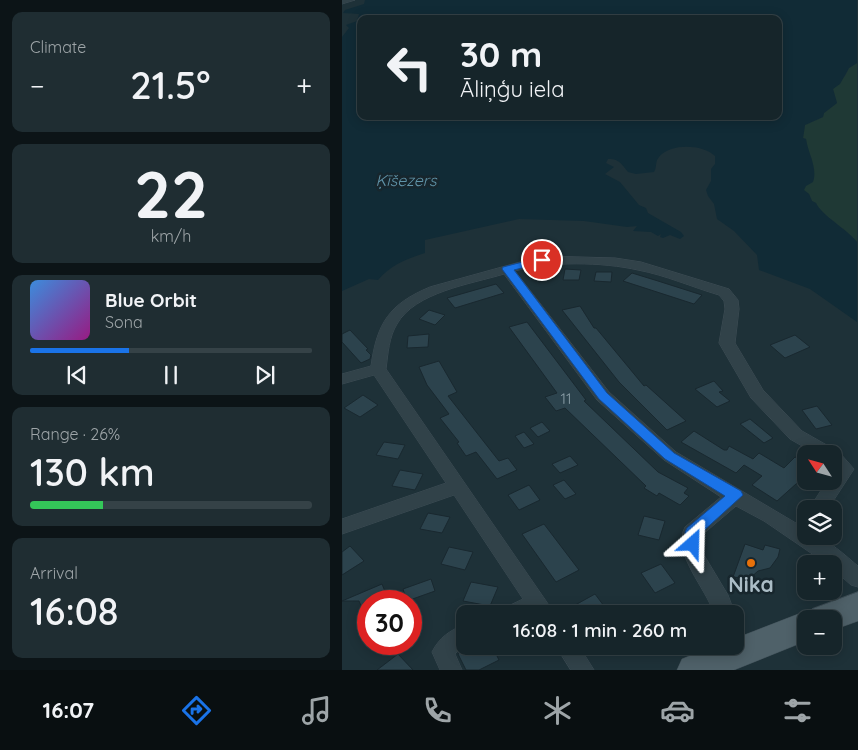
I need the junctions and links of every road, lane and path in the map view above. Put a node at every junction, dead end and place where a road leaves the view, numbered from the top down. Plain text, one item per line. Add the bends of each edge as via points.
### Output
1 (351, 0) edge
2 (342, 2) edge
3 (507, 269) junction
4 (378, 369) junction
5 (342, 379) edge
6 (814, 445) edge
7 (842, 465) edge
8 (842, 475) edge
9 (456, 487) junction
10 (736, 495) junction
11 (342, 527) edge
12 (797, 531) edge
13 (819, 545) edge
14 (858, 579) edge
15 (539, 605) edge
16 (722, 605) edge
17 (858, 606) edge
18 (842, 612) edge
19 (797, 629) edge
20 (456, 638) edge
21 (744, 644) edge
22 (573, 655) edge
23 (721, 655) edge
24 (451, 670) edge
25 (583, 670) edge
26 (694, 670) edge

1 - 2 street
3 - 4 street via 435,290 403,307 390,322 382,341
3 - 6 street via 542,260 615,262 641,266 724,292 731,300 732,310 727,343 758,394 796,435
3 - 10 street via 603,396 670,456
4 - 5 street
4 - 9 street
7 - 8 street via 846,469
9 - 11 street
9 - 15 street
10 - 12 street
10 - 16 street via 692,532 694,556
13 - 14 street
17 - 18 main road
19 - 21 main road
20 - 24 street via 444,652
22 - 25 street
23 - 26 main road

